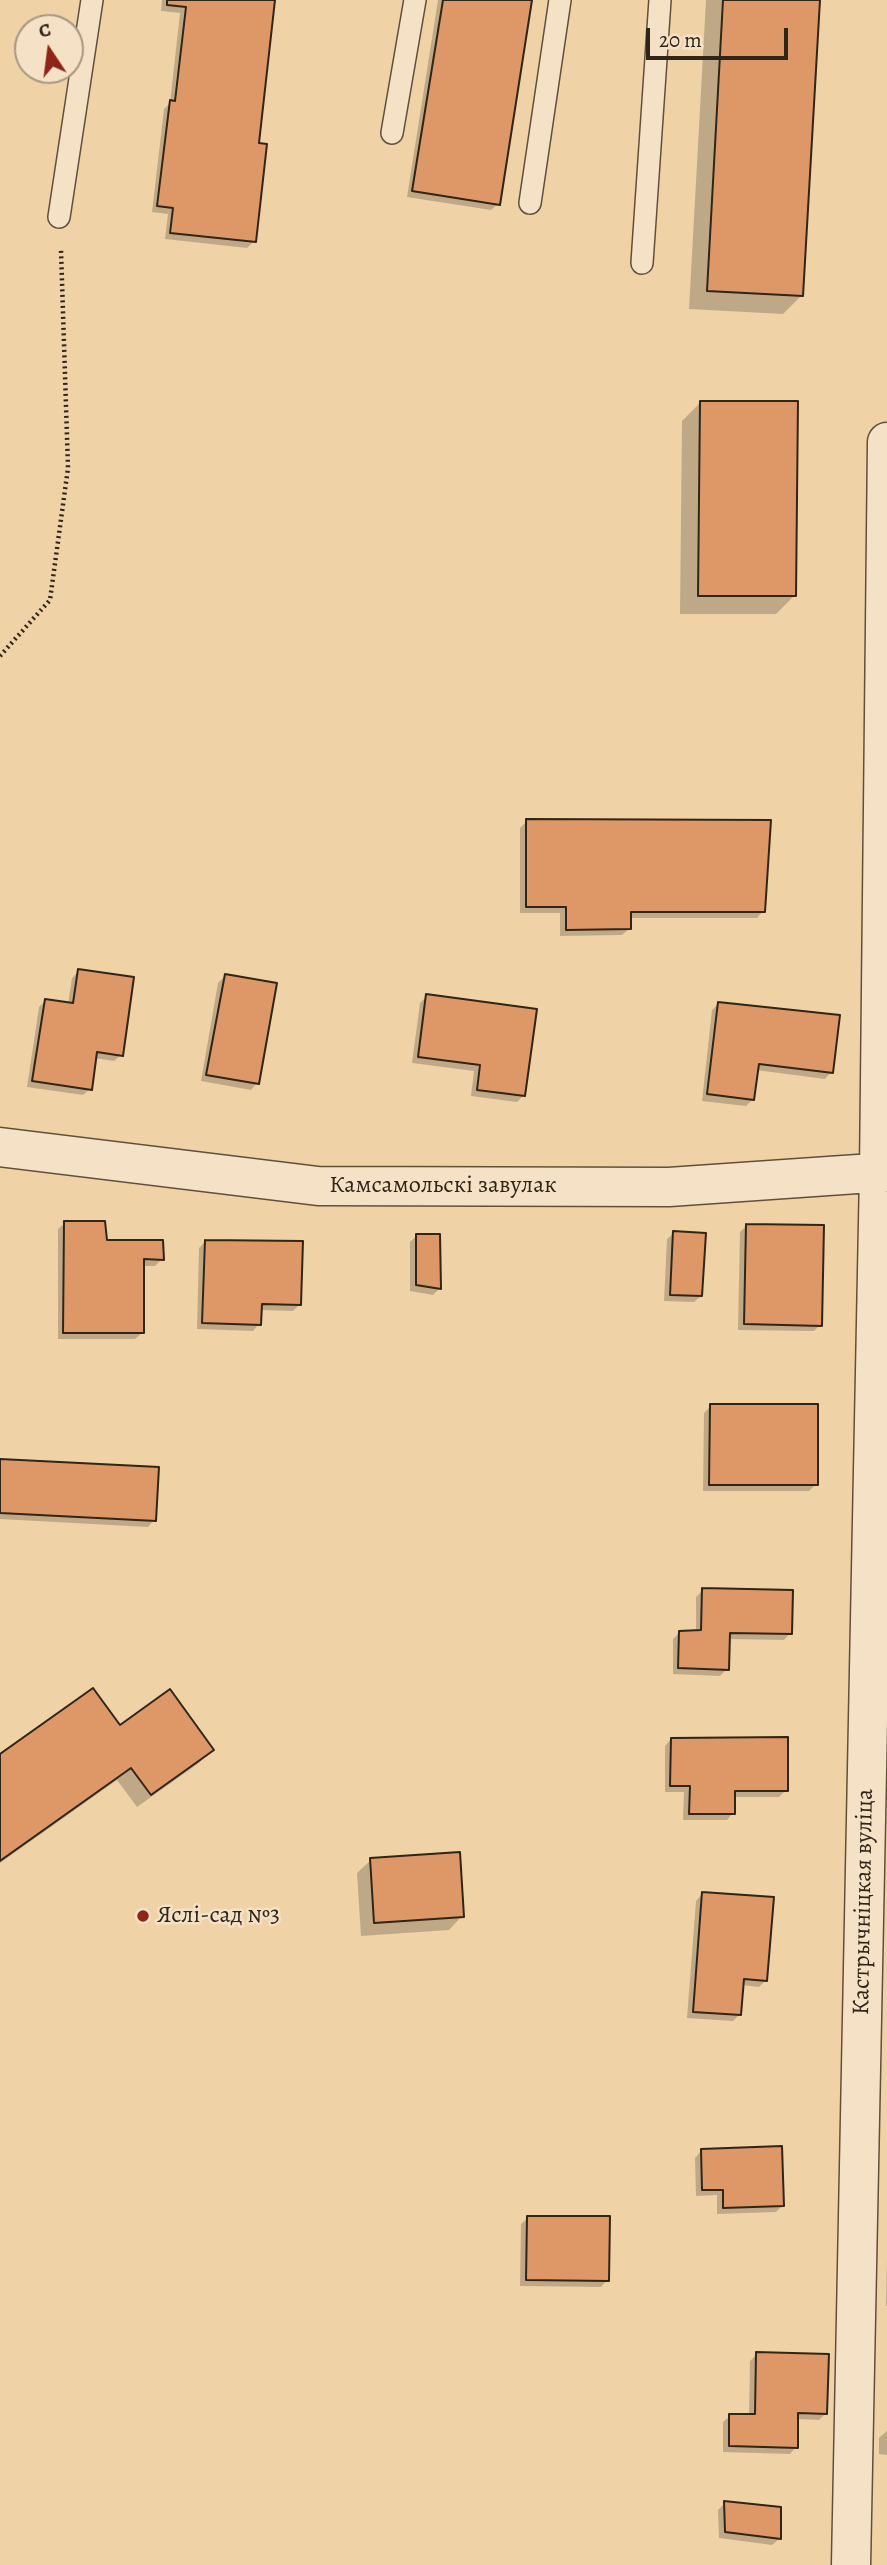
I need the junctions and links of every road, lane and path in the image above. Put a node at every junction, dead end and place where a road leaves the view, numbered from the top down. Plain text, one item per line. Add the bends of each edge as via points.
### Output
1 (92, 0) edge
2 (415, 0) edge
3 (560, 0) edge
4 (660, 0) edge
5 (392, 133) dead end
6 (530, 203) dead end
7 (59, 217) joint
8 (642, 263) dead end
9 (887, 442) edge
10 (0, 656) edge
11 (0, 1147) edge
12 (883, 1172) edge
13 (851, 2565) edge

1 - 7 lane
2 - 5 lane
3 - 6 lane
4 - 8 lane
7 - 10 path via 68,468 50,600
9 - 12 street, Кастрычніцкая вуліца
11 - 12 street, Камсамольскі завулак via 318,1186 669,1187
12 - 13 street, Кастрычніцкая вуліца

